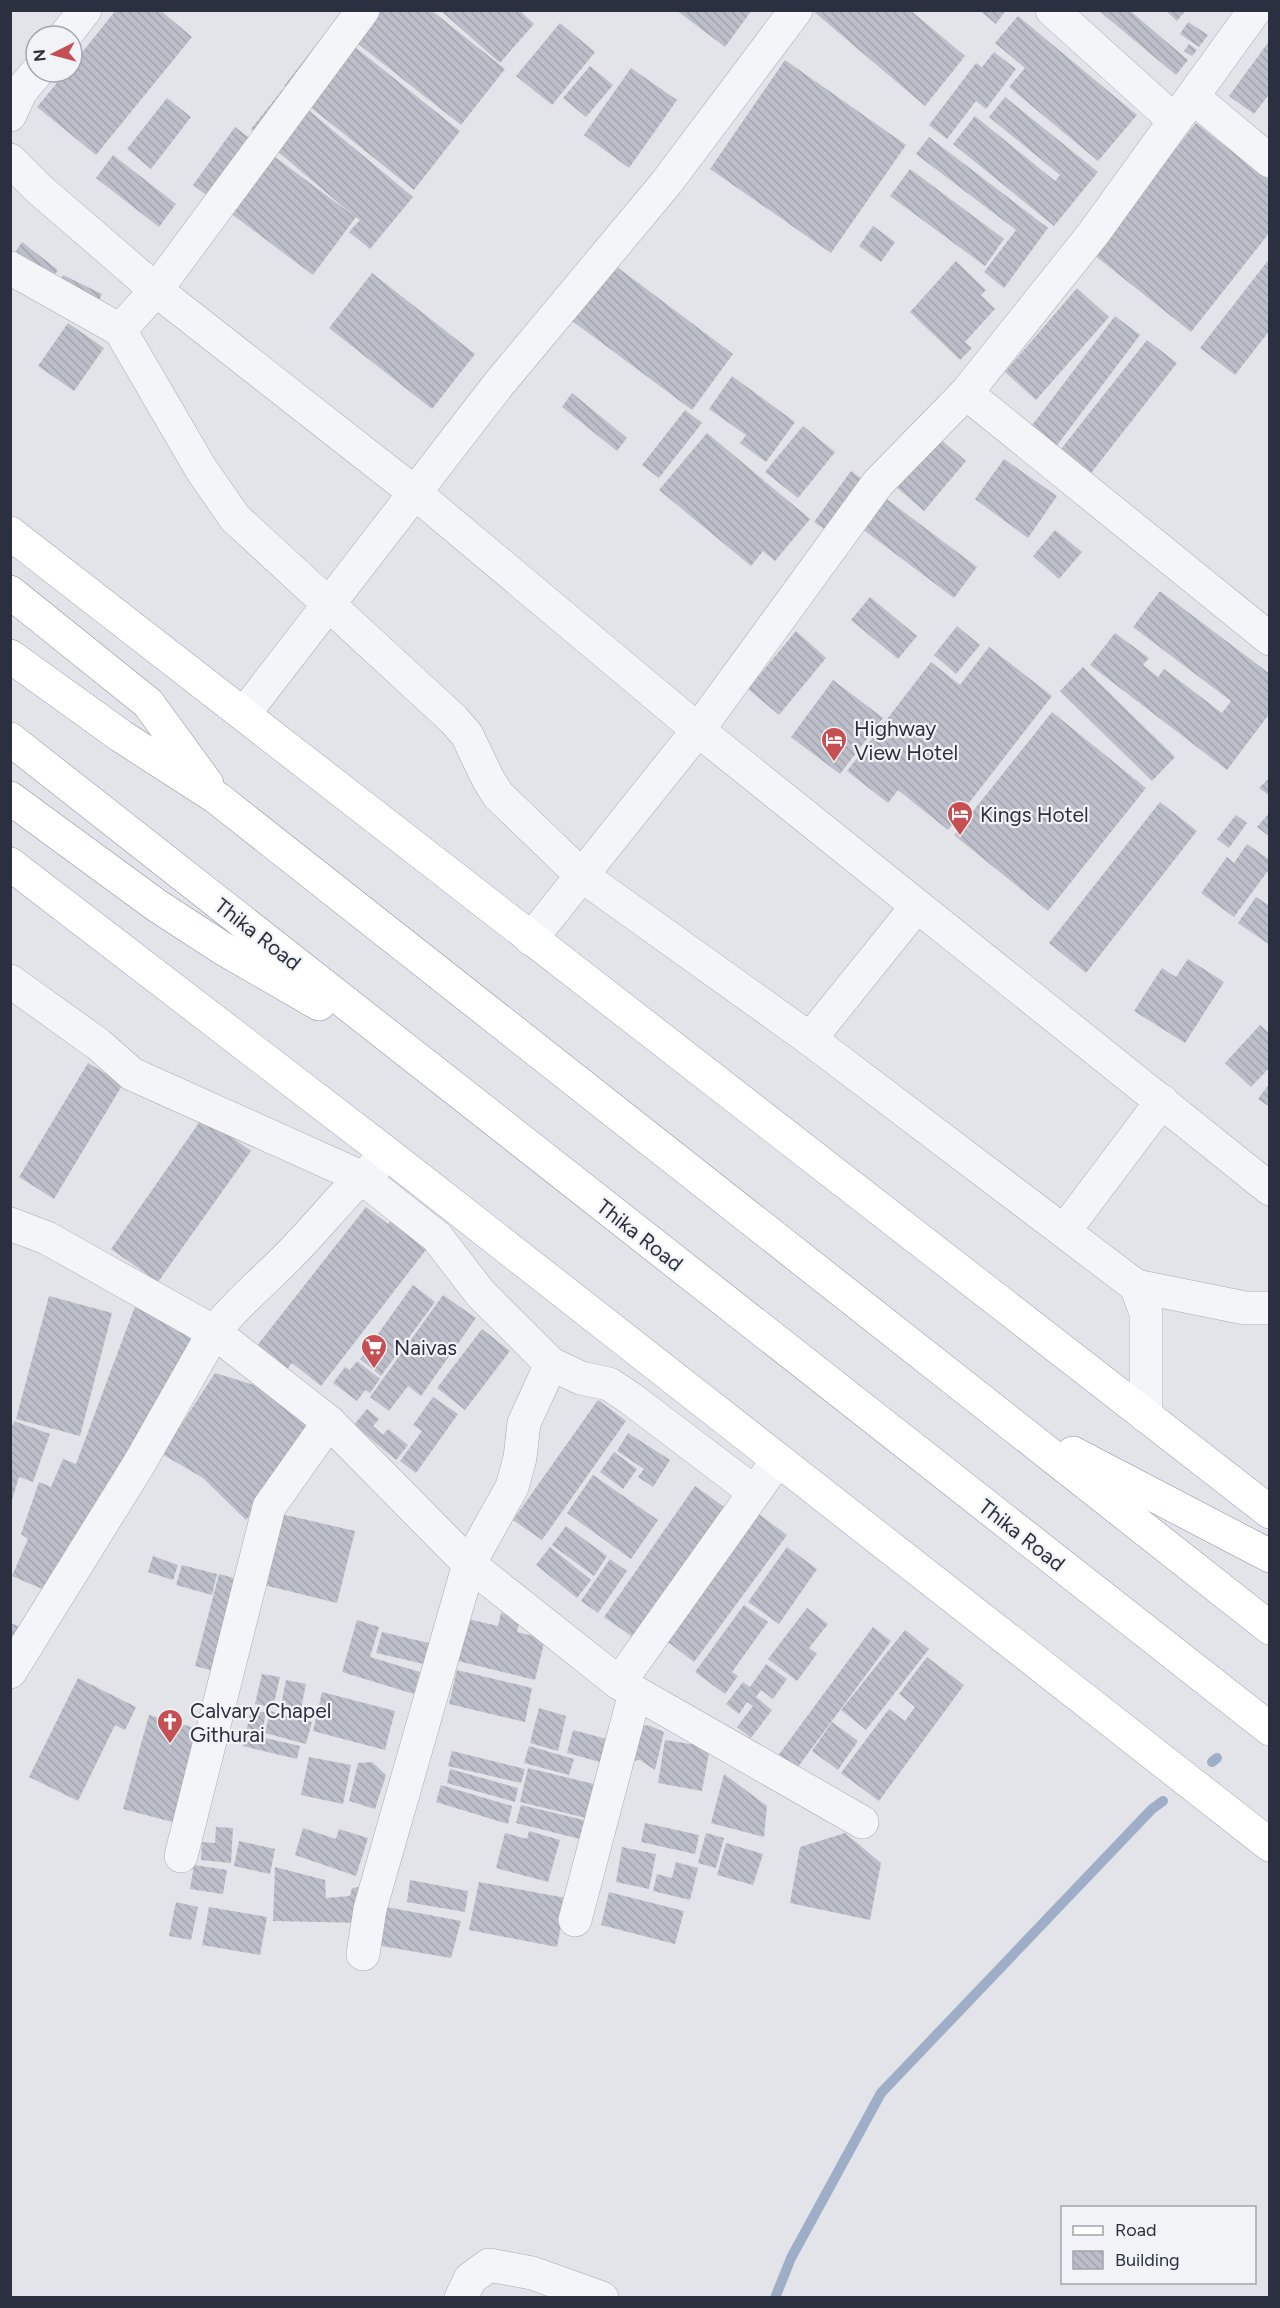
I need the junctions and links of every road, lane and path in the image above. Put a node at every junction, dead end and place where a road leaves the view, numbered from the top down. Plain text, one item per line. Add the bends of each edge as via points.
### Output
1 (85, 10) edge
2 (363, 10) edge
3 (796, 10) edge
4 (1052, 10) edge
5 (1255, 10) edge
6 (74, 24) edge
7 (27, 84) edge
8 (1184, 109) junction
9 (10, 115) edge
10 (10, 160) edge
11 (1269, 161) edge
12 (10, 267) edge
13 (156, 290) junction
14 (120, 330) junction
15 (966, 393) junction
16 (415, 493) junction
17 (10, 533) edge
18 (10, 592) edge
19 (328, 604) junction
20 (1269, 639) edge
21 (10, 656) edge
22 (244, 714) junction
23 (698, 730) junction
24 (10, 739) edge
25 (10, 798) edge
26 (218, 798) junction
27 (10, 864) edge
28 (581, 875) junction
29 (916, 906) junction
30 (531, 939) junction
31 (10, 981) edge
32 (810, 1039) junction
33 (422, 1064) junction
34 (1162, 1101) junction
35 (388, 1155) junction
36 (361, 1177) junction
37 (1269, 1189) edge
38 (10, 1224) edge
39 (1065, 1230) junction
40 (1136, 1286) junction
41 (1269, 1308) edge
42 (214, 1332) junction
43 (551, 1364) junction
44 (1146, 1416) junction
45 (1005, 1418) junction
46 (329, 1422) junction
47 (777, 1461) junction
48 (754, 1492) junction
49 (1269, 1512) edge
50 (1269, 1556) edge
51 (469, 1564) junction
52 (1269, 1628) edge
53 (10, 1672) edge
54 (627, 1688) junction
55 (1269, 1729) edge
56 (862, 1822) dead end
57 (1269, 1845) edge
58 (181, 1856) dead end
59 (575, 1920) dead end
60 (363, 1954) dead end
61 (461, 2298) edge
62 (602, 2298) edge

1 - 6 street
2 - 13 street
3 - 16 street via 667,182 498,385
4 - 8 street
5 - 8 street
7 - 9 street
8 - 11 street
8 - 15 street via 1093,234
10 - 13 street
12 - 14 street
13 - 14 street
13 - 16 street
14 - 19 street via 195,459 235,518
15 - 20 street
15 - 23 street via 878,483
16 - 19 street
16 - 23 street
17 - 22 main road
18 - 26 main road via 148,703
19 - 22 street
19 - 28 street via 453,719 467,735 498,795
21 - 26 main road via 121,736
22 - 30 main road
23 - 28 street
23 - 29 street
24 - 33 main road, Thika Road
25 - 33 main road via 222,948
26 - 45 main road
27 - 35 main road
28 - 30 street
28 - 32 street
29 - 32 street
29 - 34 street
30 - 44 main road
31 - 36 street via 98,1044 132,1074
32 - 39 street
33 - 55 main road, Thika Road
34 - 37 street
34 - 39 street
35 - 36 street
35 - 47 main road
36 - 42 street
36 - 43 street via 437,1237 480,1293
38 - 42 street via 47,1238
39 - 40 street
40 - 41 street via 1245,1308
40 - 44 street via 1146,1313
42 - 46 street
42 - 53 street via 139,1464
43 - 48 street via 609,1384
43 - 51 street via 524,1423 512,1487
44 - 49 main road
45 - 50 main road
45 - 52 main road
46 - 51 street
46 - 58 street via 269,1507
47 - 48 street
47 - 57 main road
48 - 54 street
51 - 54 street
51 - 60 street via 370,1909
54 - 56 street
54 - 59 street
61 - 62 street via 470,2279 489,2265 532,2273

